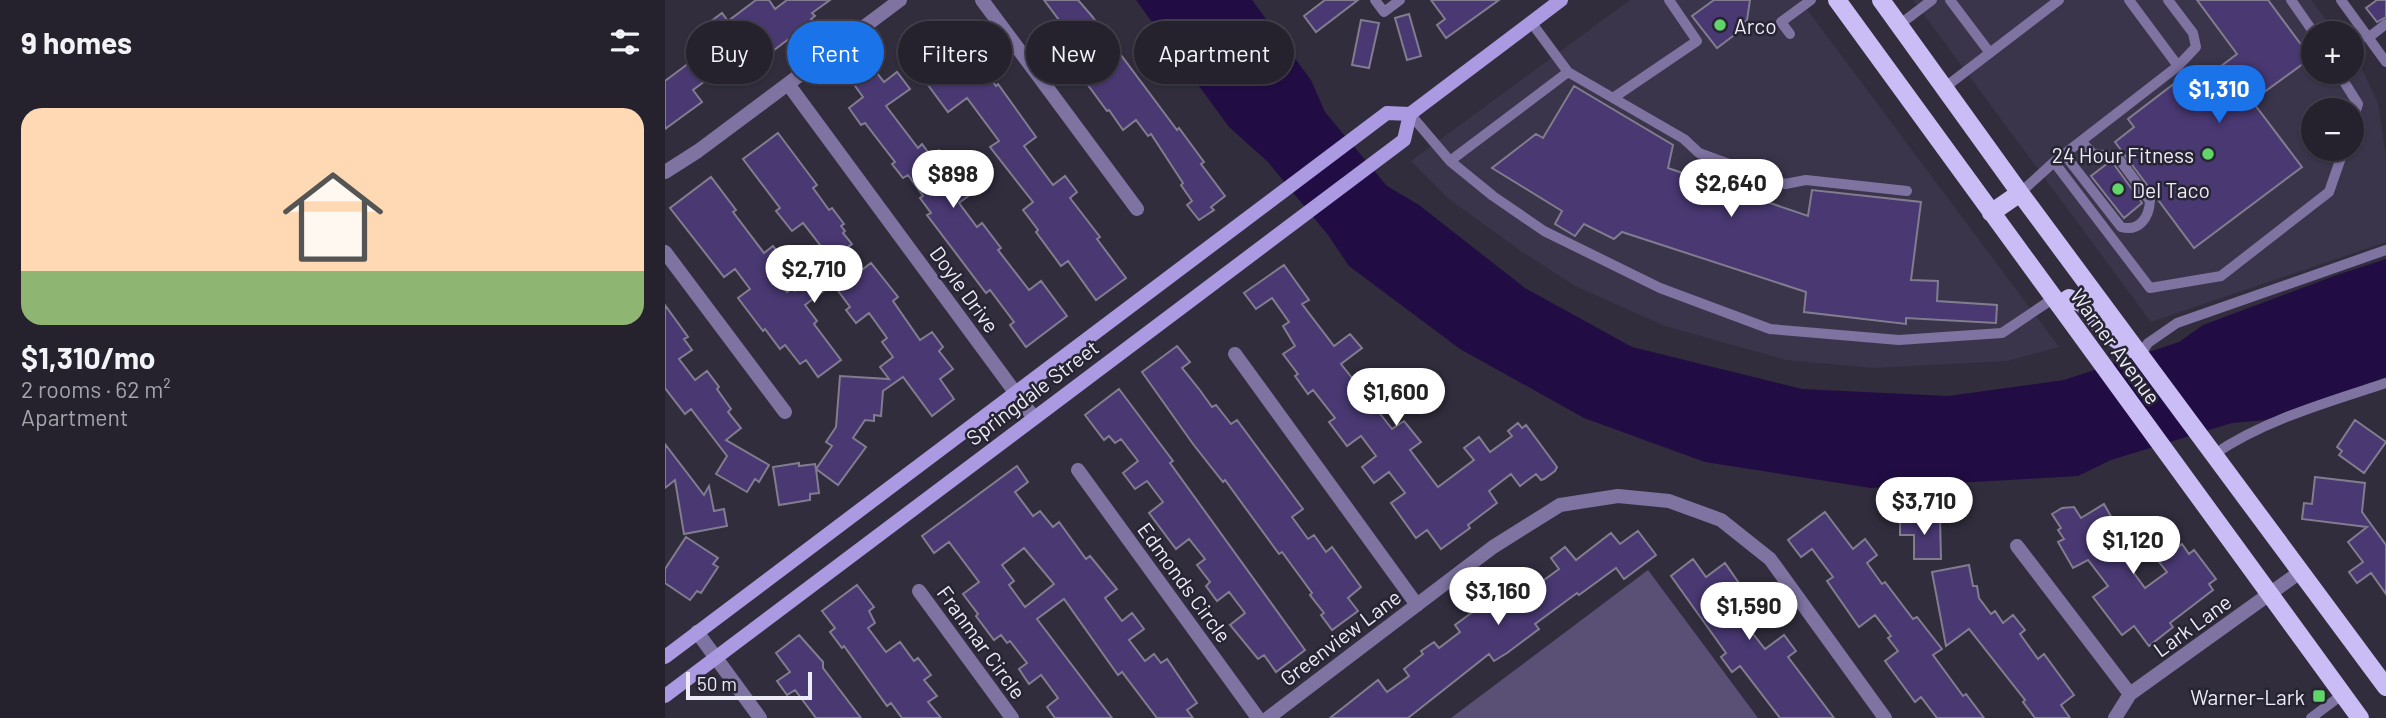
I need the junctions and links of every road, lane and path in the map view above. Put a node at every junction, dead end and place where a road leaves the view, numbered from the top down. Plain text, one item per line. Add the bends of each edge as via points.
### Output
1 (899, 0) edge
2 (982, 0) edge
3 (1375, 0) edge
4 (1400, 0) edge
5 (1561, 0) edge
6 (1669, 0) edge
7 (1811, 0) edge
8 (1837, 0) edge
9 (1881, 0) edge
10 (1932, 0) edge
11 (1950, 0) edge
12 (2059, 0) edge
13 (2129, 0) edge
14 (2168, 0) edge
15 (2291, 0) edge
16 (2340, 0) edge
17 (871, 21) edge
18 (2305, 21) edge
19 (1531, 22) junction
20 (2386, 24) edge
21 (1899, 25) junction
22 (1790, 34) dead end
23 (2368, 38) junction
24 (1990, 53) junction
25 (2386, 62) edge
26 (2178, 66) junction
27 (1568, 72) junction
28 (787, 84) edge
29 (789, 84) edge
30 (1944, 88) junction
31 (1613, 98) junction
32 (1410, 114) junction
33 (2081, 141) junction
34 (2064, 154) junction
35 (1450, 161) junction
36 (2339, 161) edge
37 (2054, 162) junction
38 (665, 172) edge
39 (1907, 191) dead end
40 (2020, 194) junction
41 (1137, 209) dead end
42 (1991, 213) junction
43 (2386, 250) edge
44 (665, 252) edge
45 (2056, 302) junction
46 (1235, 354) dead end
47 (2141, 354) junction
48 (2386, 383) edge
49 (1015, 392) junction
50 (785, 412) dead end
51 (1034, 418) junction
52 (2213, 455) junction
53 (1078, 470) dead end
54 (2017, 546) dead end
55 (2299, 572) junction
56 (919, 591) dead end
57 (2270, 594) junction
58 (1417, 605) junction
59 (698, 632) junction
60 (665, 657) edge
61 (716, 658) junction
62 (2386, 687) edge
63 (2130, 694) junction
64 (2343, 694) junction
65 (665, 696) edge
66 (760, 718) edge
67 (1012, 718) edge
68 (1258, 718) edge
69 (1268, 718) edge
70 (1885, 718) edge
71 (2115, 718) edge
72 (2311, 718) edge
73 (2360, 718) edge

1 - 17 street
2 - 41 street
3 - 4 lane via 1384,12
5 - 19 main road, Springdale Street
6 - 31 lane via 1697,41
7 - 22 lane via 1781,22
8 - 42 main road, Warner Avenue
9 - 21 main road, Warner Avenue
10 - 21 lane
11 - 24 lane
12 - 24 lane
13 - 26 lane
14 - 26 lane via 2193,33 2196,47
15 - 18 lane
16 - 23 lane
19 - 27 lane
19 - 32 main road, Springdale Street
20 - 23 lane
21 - 30 main road, Warner Avenue
23 - 25 lane
24 - 30 lane
26 - 33 lane
27 - 31 lane
27 - 35 lane
28 - 38 street
29 - 49 street, Doyle Drive
30 - 40 main road, Warner Avenue
31 - 39 lane via 1684,139 1699,153 1785,184 1806,180
32 - 35 lane
32 - 49 main road, Springdale Street via 1387,113
32 - 51 main road, Springdale Street via 1404,139
33 - 34 lane
33 - 34 lane via 2093,154 2117,156 2150,201 2146,218 2137,226 2121,227
34 - 37 lane
35 - 45 lane via 1544,231 1660,288 1770,330 1899,340 2002,333
36 - 37 lane via 2329,192 2221,276 2150,288
37 - 40 lane
40 - 42 main road
40 - 47 main road, Warner Avenue
42 - 45 main road, Warner Avenue
43 - 47 lane via 2177,323 2148,343
44 - 50 street
45 - 47 main road via 2069,298 2083,303 2106,333
45 - 57 main road, Warner Avenue
46 - 58 street
47 - 52 main road, Warner Avenue
48 - 52 lane via 2235,440
49 - 51 street, Doyle Drive
49 - 59 main road, Springdale Street
51 - 61 main road, Springdale Street
52 - 55 main road, Warner Avenue
53 - 68 street, Edmonds Circle
54 - 63 street
55 - 57 street, Lark Lane
55 - 62 main road, Warner Avenue
56 - 67 street, Franmar Circle
57 - 63 street, Lark Lane
57 - 64 main road, Warner Avenue
58 - 69 street, Greenview Lane
58 - 70 street, Greenview Lane via 1493,547 1560,505 1618,496 1669,500 1721,520 1770,559
59 - 60 main road, Springdale Street
59 - 61 street
61 - 65 main road, Springdale Street
61 - 66 street
63 - 71 street, Lark Lane
64 - 72 lane
64 - 73 main road, Warner Avenue

